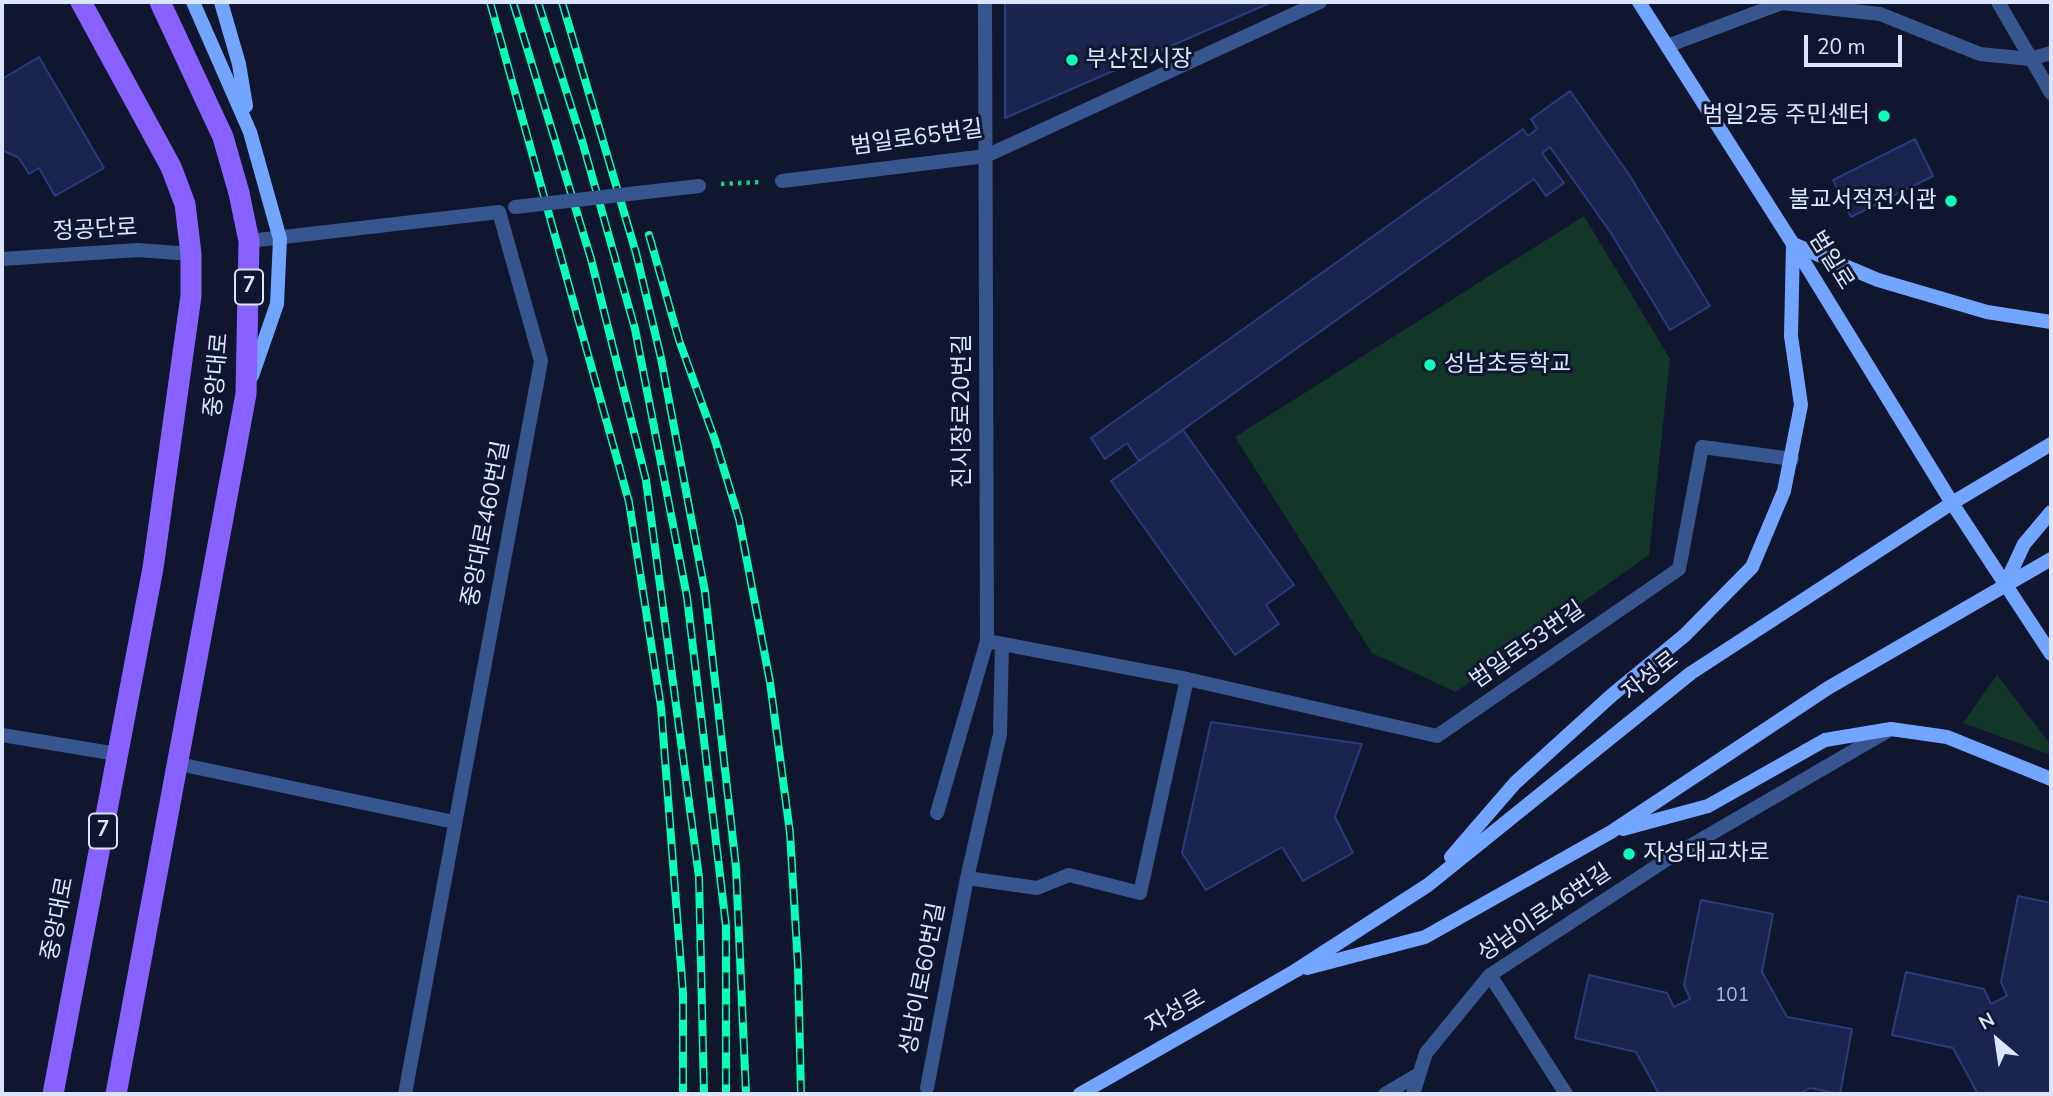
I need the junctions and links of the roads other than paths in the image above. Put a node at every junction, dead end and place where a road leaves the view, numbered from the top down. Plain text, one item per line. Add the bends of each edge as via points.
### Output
1 (81, 2) edge
2 (160, 2) edge
3 (193, 2) edge
4 (221, 2) edge
5 (985, 2) edge
6 (1320, 2) edge
7 (1639, 2) edge
8 (1998, 2) edge
9 (1667, 46) junction
10 (2051, 53) edge
11 (2031, 59) junction
12 (2051, 93) edge
13 (250, 132) junction
14 (986, 156) junction
15 (782, 181) road end
16 (699, 186) road end
17 (515, 207) dead end
18 (280, 239) junction
19 (249, 241) junction
20 (1793, 244) junction
21 (191, 254) junction
22 (2, 259) edge
23 (2051, 322) edge
24 (246, 394) junction
25 (2051, 444) edge
26 (1792, 460) junction
27 (1952, 503) junction
28 (2051, 512) edge
29 (2051, 559) edge
30 (2005, 585) junction
31 (987, 641) junction
32 (1002, 643) junction
33 (2051, 654) edge
34 (1187, 679) junction
35 (1891, 729) junction
36 (2, 735) edge
37 (117, 754) junction
38 (179, 764) junction
39 (2051, 779) edge
40 (937, 813) dead end
41 (454, 822) junction
42 (1611, 832) junction
43 (967, 878) junction
44 (1428, 885) junction
45 (1295, 971) junction
46 (1490, 975) junction
47 (1419, 1074) junction
48 (927, 1088) dead end
49 (53, 1094) edge
50 (117, 1094) edge
51 (405, 1094) edge
52 (1080, 1094) edge
53 (1385, 1094) edge
54 (1413, 1094) edge
55 (1566, 1094) edge

1 - 21 main road, 중앙대로 / 7 via 171,167 185,204
2 - 19 main road, 중앙대로 / 7 via 223,137
3 - 13 main road
4 - 13 main road via 239,64
5 - 14 street, 진시장로20번길
6 - 14 street, 범일로65번길
7 - 9 main road, 범일로
8 - 11 street
9 - 11 street via 1782,3 1880,14 1980,54
9 - 20 main road, 범일로
10 - 11 street
11 - 12 street
13 - 18 main road
14 - 15 street, 범일로65번길
14 - 31 street, 진시장로20번길
16 - 17 street, bridge
18 - 19 street, 중앙대로460번길
18 - 24 main road via 276,304
18 - 41 street, 중앙대로460번길 via 499,212 541,361
19 - 24 main road, 중앙대로 / 7
20 - 23 main road via 1878,280 1987,312
20 - 26 main road via 1791,336 1801,405
20 - 27 main road, 범일로
21 - 22 street, 정공단로 via 138,250
21 - 37 main road, 중앙대로 / 7 via 182,372 155,555
24 - 38 main road, 중앙대로 / 7
25 - 27 main road, 자성로
26 - 34 street, 범일로53번길 via 1702,447 1679,569 1437,736
26 - 44 main road via 1752,567 1685,635 1515,783
27 - 30 main road, 범일로
27 - 44 main road, 자성로 via 1691,673
28 - 30 main road via 2024,544
29 - 30 main road, 자성로
30 - 33 main road, 범일로
30 - 42 main road, 자성로 via 1828,688
31 - 32 street, 범일로53번길
31 - 40 street, 진시장로20번길
32 - 34 street, 범일로53번길
32 - 43 street, 성남이로60번길 via 1000,734
34 - 43 street, 성남이로60번길 via 1140,893 1069,875 1037,888
35 - 39 main road via 1947,737
35 - 42 main road via 1825,740 1708,806
35 - 46 street, 성남이로46번길 via 1665,860
36 - 37 street
37 - 49 main road, 중앙대로 / 7
38 - 41 street
38 - 50 main road, 중앙대로 / 7
41 - 51 street, 중앙대로460번길
42 - 45 main road, 자성로 via 1425,937
43 - 48 street, 성남이로60번길
44 - 45 main road, 자성로
45 - 52 main road, 자성로
46 - 47 street, 성남이로46번길 via 1426,1053
46 - 55 street
47 - 53 street
47 - 54 street, 성남이로46번길

